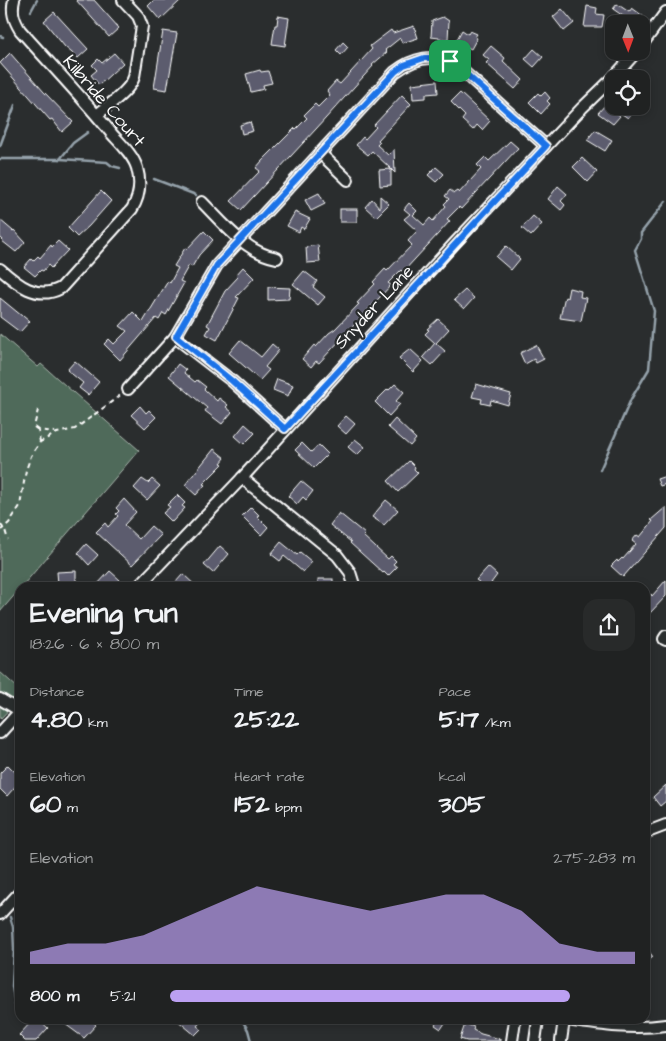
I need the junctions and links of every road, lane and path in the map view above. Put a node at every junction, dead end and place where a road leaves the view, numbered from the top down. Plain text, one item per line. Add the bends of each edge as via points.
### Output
1 (14, 0) edge
2 (123, 0) edge
3 (666, 12) edge
4 (650, 34) edge
5 (629, 60) edge
6 (96, 115) junction
7 (546, 146) junction
8 (320, 152) junction
9 (348, 180) dead end
10 (202, 202) dead end
11 (240, 239) junction
12 (277, 258) dead end
13 (0, 269) edge
14 (176, 336) junction
15 (128, 389) joint
16 (38, 410) dead end
17 (285, 429) junction
18 (38, 430) junction
19 (56, 433) junction
20 (40, 442) junction
21 (242, 478) junction
22 (0, 524) edge
23 (3, 528) junction
24 (0, 531) edge
25 (8, 540) dead end
26 (143, 582) edge
27 (352, 582) edge
28 (0, 699) edge
29 (15, 708) edge
30 (15, 716) edge
31 (0, 733) edge
32 (666, 825) edge
33 (650, 831) edge
34 (15, 898) edge
35 (0, 914) edge
36 (514, 1024) edge
37 (537, 1024) edge
38 (564, 1024) edge
39 (611, 1024) edge
40 (666, 1025) edge
41 (512, 1041) edge
42 (535, 1041) edge
43 (561, 1041) edge

1 - 6 street, Kilbride Court via 13,16 20,30
2 - 6 street via 138,16 142,26 134,77 127,88
3 - 4 street
5 - 7 street, Snyder Lane
6 - 13 street, Kilbride Court via 127,152 137,170 139,191 132,209 56,291 37,292 25,288
7 - 8 street via 455,64 430,58 410,62 395,72
7 - 17 street, Snyder Lane
8 - 9 street
8 - 11 street
10 - 11 street
11 - 12 street via 257,251
11 - 14 street via 214,269
14 - 15 street
14 - 17 street
15 - 19 path via 75,429
16 - 18 path via 34,427
17 - 21 street, Snyder Lane
18 - 19 path
18 - 20 path
19 - 20 path
20 - 23 path via 26,470 20,506
21 - 26 street, Snyder Lane
21 - 27 street via 337,555 350,572
22 - 23 path
23 - 24 path
23 - 25 path
28 - 29 street
30 - 31 street
32 - 33 street
34 - 35 street
36 - 41 street
37 - 42 street
38 - 43 street
39 - 40 street via 637,1028

